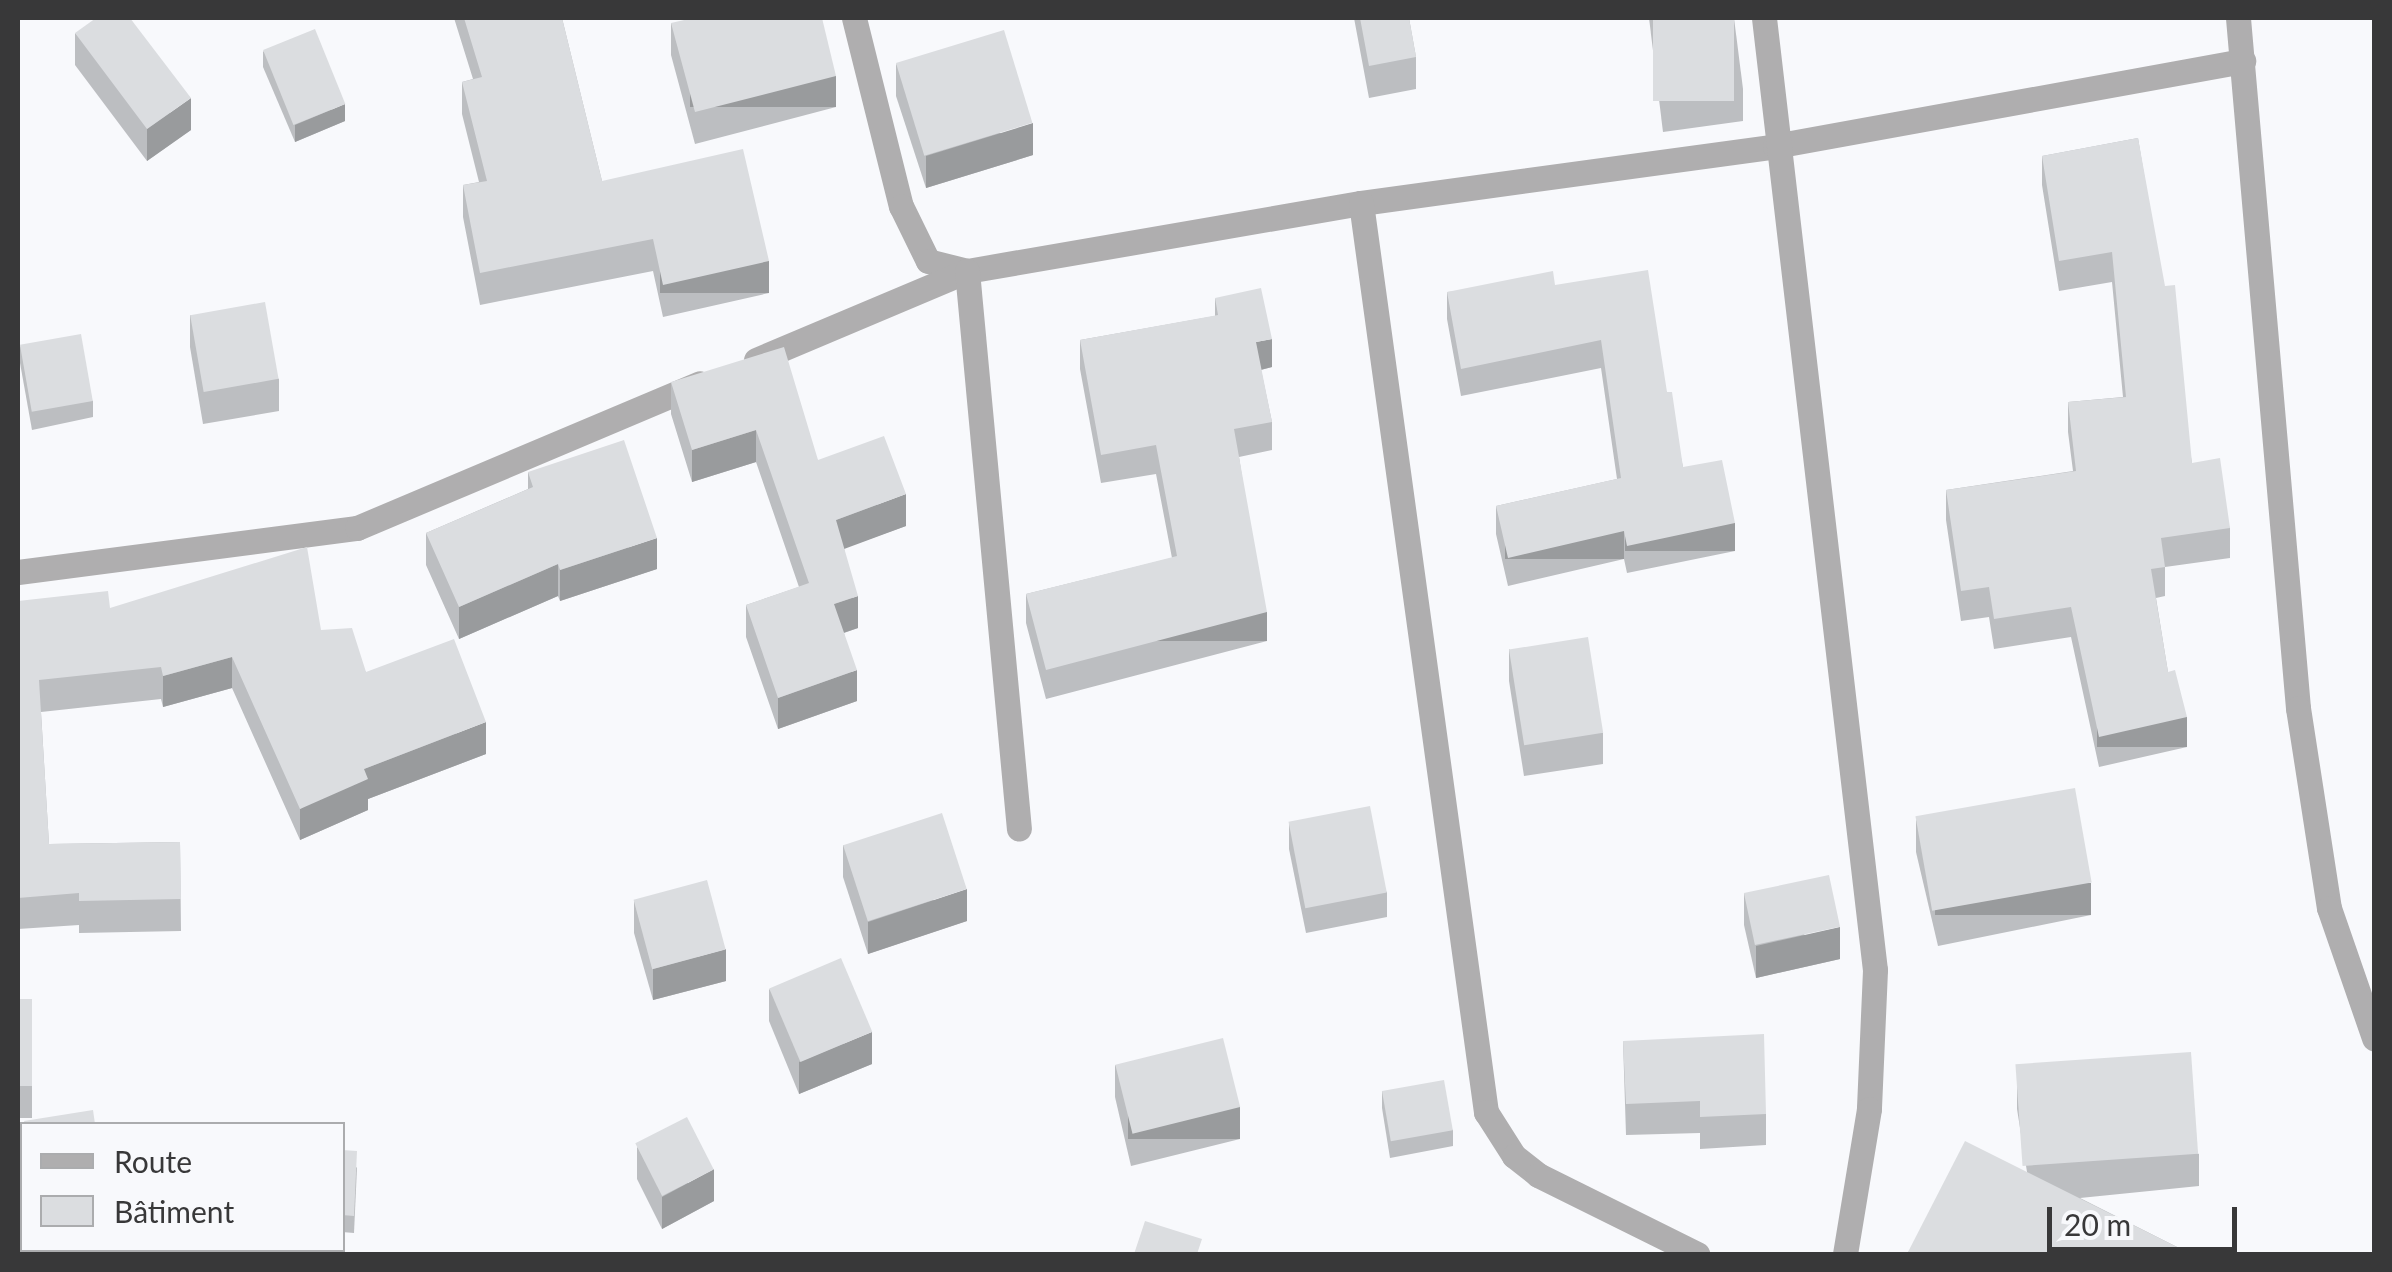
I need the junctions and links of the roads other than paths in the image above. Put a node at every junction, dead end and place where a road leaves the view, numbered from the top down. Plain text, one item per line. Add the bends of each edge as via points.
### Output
1 (854, 18) edge
2 (1764, 18) edge
3 (2238, 18) edge
4 (2243, 62) junction
5 (1776, 146) junction
6 (1360, 203) junction
7 (967, 271) junction
8 (18, 572) edge
9 (1018, 829) dead end
10 (2374, 1038) edge
11 (1697, 1254) edge
12 (1845, 1254) edge

1 - 7 street via 901,206 928,261
2 - 5 street
3 - 4 street
4 - 5 street
4 - 10 street via 2298,708 2329,908
5 - 6 street
5 - 12 street via 1875,970 1869,1109
6 - 7 street
6 - 11 street via 1486,1112 1514,1156 1538,1175
7 - 8 street via 357,528
7 - 9 street

